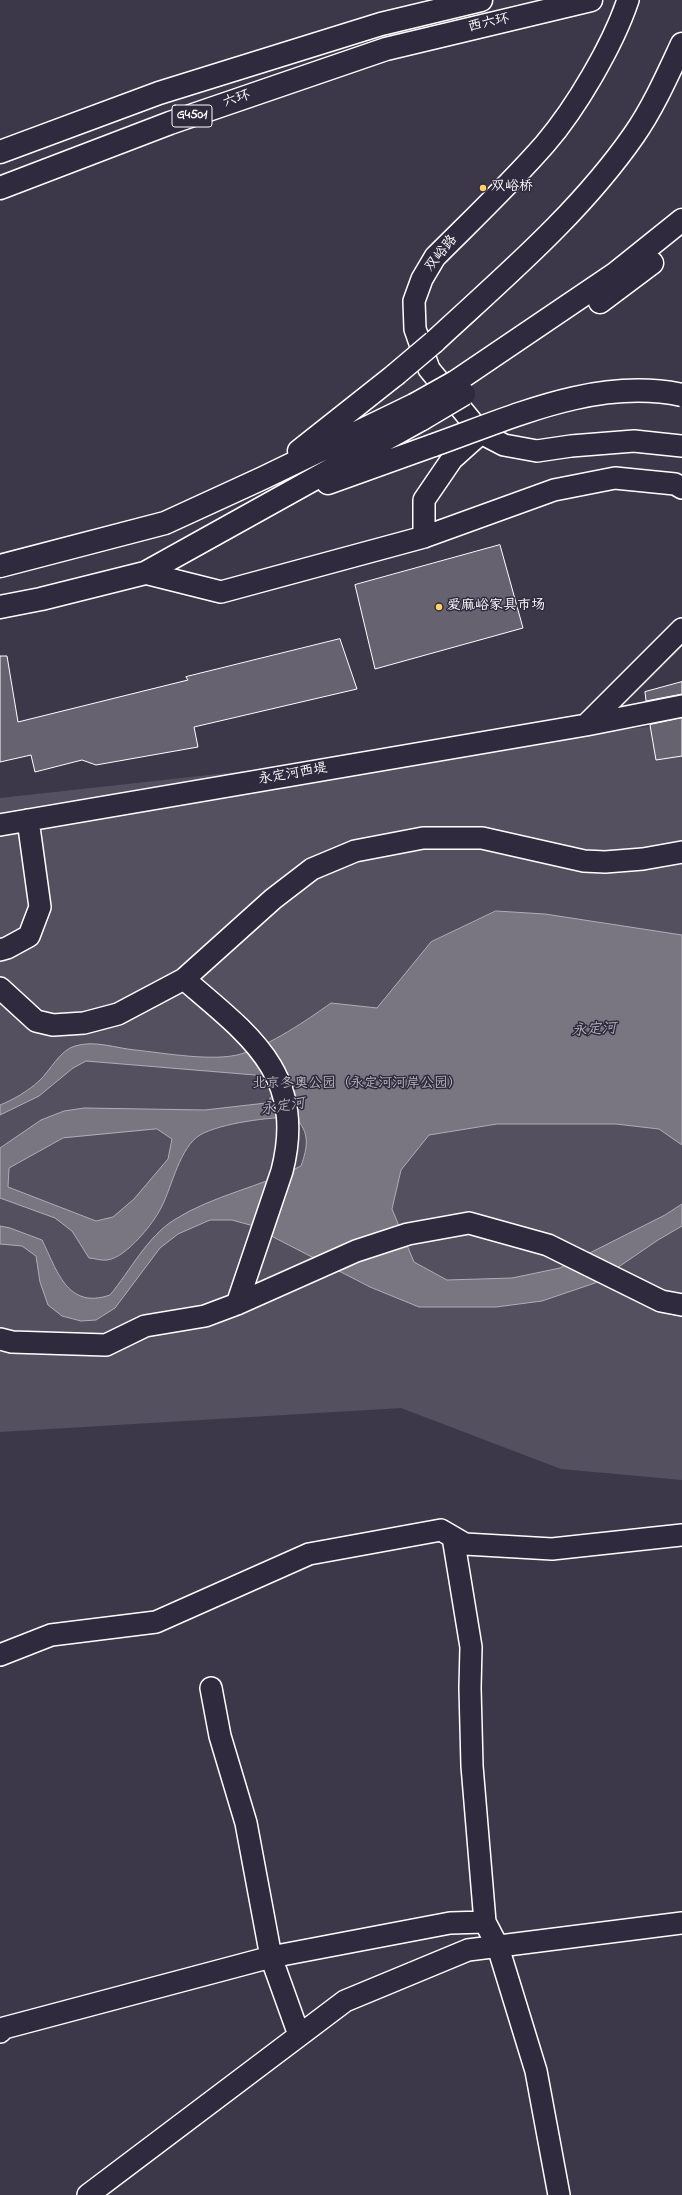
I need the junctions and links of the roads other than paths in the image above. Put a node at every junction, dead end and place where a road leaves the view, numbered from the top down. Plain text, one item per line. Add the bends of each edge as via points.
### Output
1 (481, 0) edge
2 (592, 0) edge
3 (628, 0) edge
4 (381, 24) joint
5 (682, 44) edge
6 (386, 49) joint
7 (0, 152) edge
8 (0, 188) edge
9 (682, 220) edge
10 (682, 239) edge
11 (620, 279) junction
12 (682, 395) edge
13 (418, 412) junction
14 (481, 433) junction
15 (682, 446) edge
16 (263, 478) junction
17 (682, 488) edge
18 (267, 505) junction
19 (424, 537) junction
20 (0, 566) edge
21 (145, 573) junction
22 (0, 607) edge
23 (682, 629) edge
24 (682, 706) edge
25 (586, 725) junction
26 (28, 820) junction
27 (0, 825) edge
28 (682, 852) edge
29 (0, 950) edge
30 (184, 979) junction
31 (0, 988) edge
32 (237, 1304) junction
33 (682, 1305) edge
34 (0, 1339) edge
35 (682, 1535) edge
36 (453, 1537) junction
37 (0, 1655) edge
38 (211, 1688) dead end
39 (485, 1922) junction
40 (682, 1923) edge
41 (498, 1946) junction
42 (271, 1957) junction
43 (0, 2032) edge
44 (299, 2035) junction
45 (88, 2195) edge
46 (559, 2195) edge

1 - 4 highway, 西六环 / G4501
2 - 6 highway, 西六环 / G4501
3 - 14 street, 双峪路 via 622,19 585,88 545,143 435,257 414,301 415,329 429,369
4 - 7 highway, 六环 / G4501 via 159,94
5 - 16 highway, bridge via 634,135 589,192 547,237 434,342
6 - 8 highway, 六环 / G4501 via 170,123
9 - 11 highway
10 - 11 highway
11 - 13 highway, bridge via 460,388
12 - 18 highway, bridge via 634,390 584,395 529,411
13 - 16 highway
13 - 18 highway
14 - 15 street, 双峪路 via 504,445 537,451 634,441
14 - 19 street via 452,459 424,500
16 - 20 highway via 165,522
17 - 19 street via 675,484 607,479 554,490
18 - 21 highway
19 - 21 street via 221,592
21 - 22 highway
23 - 25 street
24 - 25 street, 永定河西堤
25 - 26 street, 永定河西堤
26 - 27 street, 永定河西堤
26 - 29 street via 40,907 29,936
28 - 30 street via 636,860 584,861 482,838 423,838 354,851 312,869 273,899
30 - 31 street via 118,1014 84,1023 54,1024 36,1021
30 - 32 street via 255,1042 272,1066 283,1089 289,1122 288,1150
32 - 33 street via 356,1252 408,1234 469,1223 548,1245 661,1301
32 - 34 street via 205,1316 145,1326 106,1345 12,1342
35 - 36 street via 552,1549 465,1544
36 - 37 street via 441,1530 309,1554 156,1622 51,1635
36 - 39 street via 471,1647 472,1766
38 - 42 street via 220,1736 246,1823
39 - 41 street
39 - 42 street via 450,1923
40 - 41 street
41 - 44 street via 468,1950 345,2000
41 - 46 street via 536,2071
42 - 43 street via 4,2028
42 - 44 street
44 - 45 street

